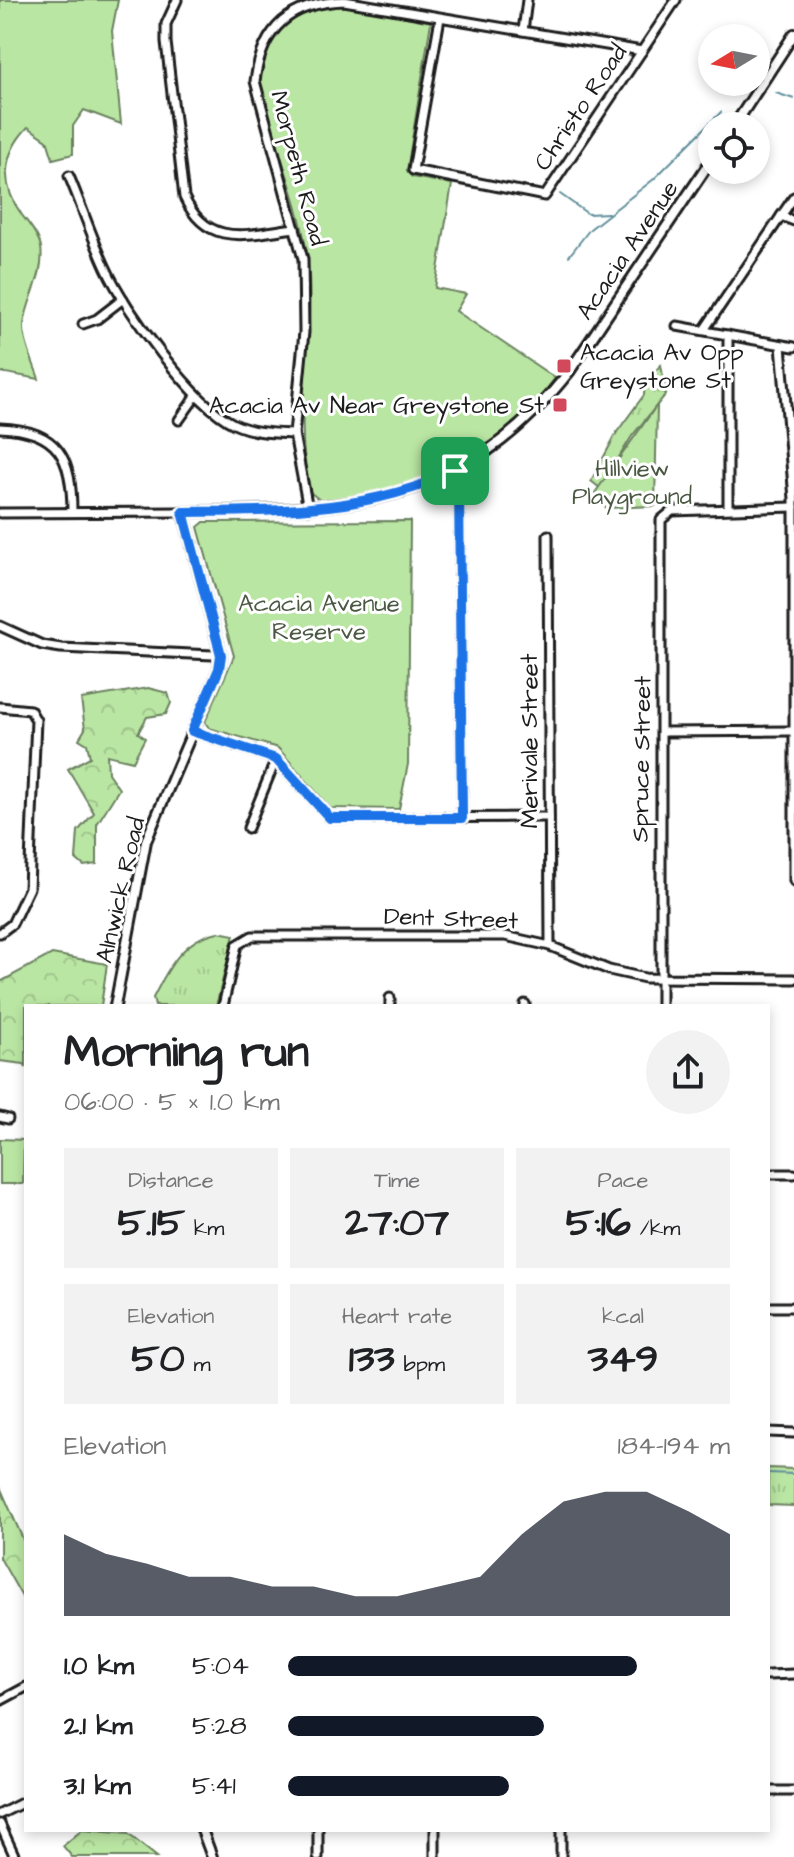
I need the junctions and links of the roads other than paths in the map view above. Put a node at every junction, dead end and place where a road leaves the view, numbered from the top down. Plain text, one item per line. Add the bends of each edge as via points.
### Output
1 (177, 0) edge
2 (527, 0) edge
3 (676, 0) edge
4 (364, 2) edge
5 (303, 3) edge
6 (440, 18) junction
7 (523, 31) junction
8 (794, 34) edge
9 (642, 51) junction
10 (743, 112) edge
11 (69, 176) dead end
12 (698, 179) edge
13 (794, 197) edge
14 (781, 216) junction
15 (794, 221) edge
16 (295, 228) junction
17 (123, 299) junction
18 (83, 324) dead end
19 (677, 326) dead end
20 (704, 330) junction
21 (728, 335) junction
22 (781, 345) junction
23 (794, 347) edge
24 (196, 396) junction
25 (179, 420) dead end
26 (0, 428) edge
27 (294, 434) junction
28 (455, 471) junction
29 (728, 507) junction
30 (793, 507) edge
31 (308, 510) junction
32 (72, 512) junction
33 (183, 512) junction
34 (0, 513) edge
35 (548, 535) dead end
36 (0, 626) edge
37 (213, 655) dead end
38 (794, 693) edge
39 (0, 707) edge
40 (192, 731) junction
41 (793, 731) edge
42 (662, 732) junction
43 (276, 759) junction
44 (549, 817) junction
45 (462, 818) junction
46 (248, 828) dead end
47 (794, 881) edge
48 (0, 933) edge
49 (550, 946) junction
50 (794, 979) edge
51 (661, 980) junction
52 (115, 1004) edge
53 (223, 1004) edge
54 (661, 1004) edge
55 (770, 1174) edge
56 (794, 1174) edge
57 (770, 1307) edge
58 (794, 1307) edge
59 (770, 1432) edge
60 (794, 1433) edge
61 (794, 1674) edge
62 (770, 1675) edge
63 (24, 1688) edge
64 (0, 1701) edge
65 (770, 1791) edge
66 (794, 1791) edge
67 (24, 1802) edge
68 (0, 1814) edge
69 (0, 1824) edge
70 (203, 1832) edge
71 (318, 1832) edge
72 (435, 1832) edge
73 (561, 1832) edge
74 (15, 1857) edge
75 (212, 1857) edge
76 (318, 1857) edge
77 (435, 1857) edge
78 (561, 1857) edge

1 - 16 street via 166,24 166,42 184,197 193,216 225,235
2 - 7 street
3 - 9 street, Christo Road
4 - 5 street, Morpeth Road
4 - 6 street, Morpeth Road
5 - 16 street, Morpeth Road via 267,38 255,81
6 - 7 street, Morpeth Road
6 - 9 street, Christo Road via 412,165 417,173 545,196
7 - 9 street, Morpeth Road
8 - 10 street
11 - 17 street
12 - 28 street, Acacia Avenue via 545,402 500,443
13 - 14 street
14 - 15 street
14 - 20 street
16 - 27 street, Morpeth Road via 303,259 304,332
17 - 18 street
17 - 24 street
19 - 20 street
20 - 21 street
21 - 22 street
21 - 29 street
22 - 23 street
22 - 30 street
24 - 25 street
24 - 27 street via 237,425 261,433
26 - 32 street via 39,435 55,447 72,476
27 - 31 street, Morpeth Road
28 - 31 street, Acacia Avenue via 387,498
28 - 45 street
29 - 30 street
29 - 42 street, Spruce Street via 665,514 661,520
30 - 38 street
31 - 33 street, Acacia Avenue
32 - 33 street, Acacia Avenue
32 - 34 street, Acacia Avenue
33 - 40 street, Alnwick Road via 221,655
35 - 44 street, Merivale Street
36 - 37 street via 61,648
38 - 41 street
39 - 48 street via 30,710 36,720 29,888 12,924
40 - 43 street
40 - 52 street, Alnwick Road via 146,841
41 - 42 street
41 - 47 street
42 - 51 street, Spruce Street
43 - 45 street via 330,818
43 - 46 street
44 - 45 street
44 - 49 street, Merivale Street
49 - 51 street, Dent Street via 609,970
49 - 53 street, Dent Street via 481,935 245,938 237,945
50 - 51 street, Dent Street
51 - 54 street, Spruce Street
55 - 56 street
57 - 58 street
59 - 60 street
61 - 62 street
63 - 64 street
65 - 66 street
67 - 68 street
69 - 74 street
70 - 75 street
71 - 76 street
72 - 77 street
73 - 78 street

